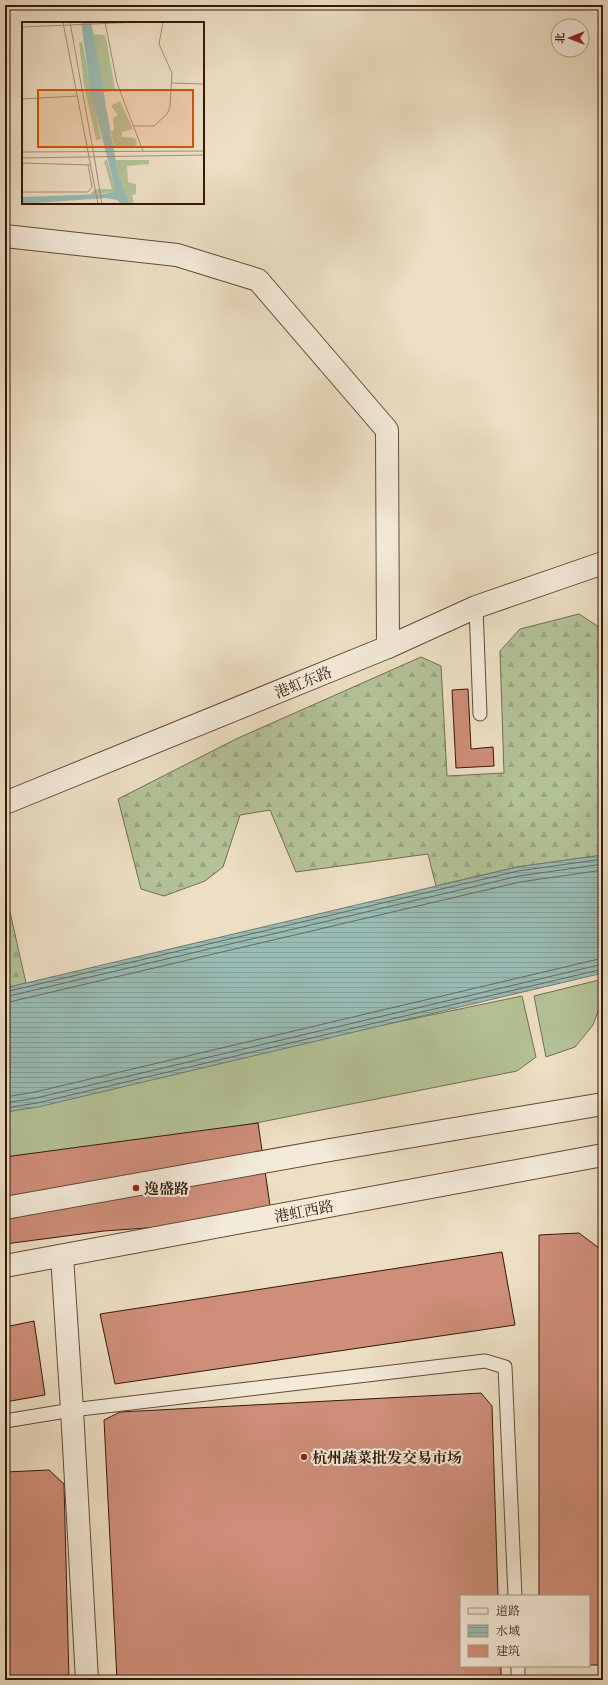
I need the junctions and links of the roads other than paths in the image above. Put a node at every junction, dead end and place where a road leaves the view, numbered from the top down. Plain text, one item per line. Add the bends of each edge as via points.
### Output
1 (5, 236) edge
2 (603, 563) edge
3 (476, 607) junction
4 (388, 647) junction
5 (480, 714) dead end
6 (5, 803) edge
7 (603, 1104) edge
8 (603, 1156) edge
9 (5, 1208) edge
10 (62, 1256) junction
11 (5, 1266) edge
12 (72, 1410) junction
13 (5, 1422) edge
14 (515, 1595) edge
15 (518, 1667) edge
16 (87, 1680) edge
17 (518, 1680) edge

1 - 4 street via 177,255 258,280 388,430
2 - 3 street, 港虹东路
3 - 4 street, 港虹东路
3 - 5 lane
4 - 6 street, 港虹东路
7 - 9 street
8 - 10 street, 港虹西路
10 - 11 street, 港虹西路
10 - 12 street
12 - 13 lane
12 - 14 lane via 485,1361 505,1367
12 - 16 street
15 - 17 lane

